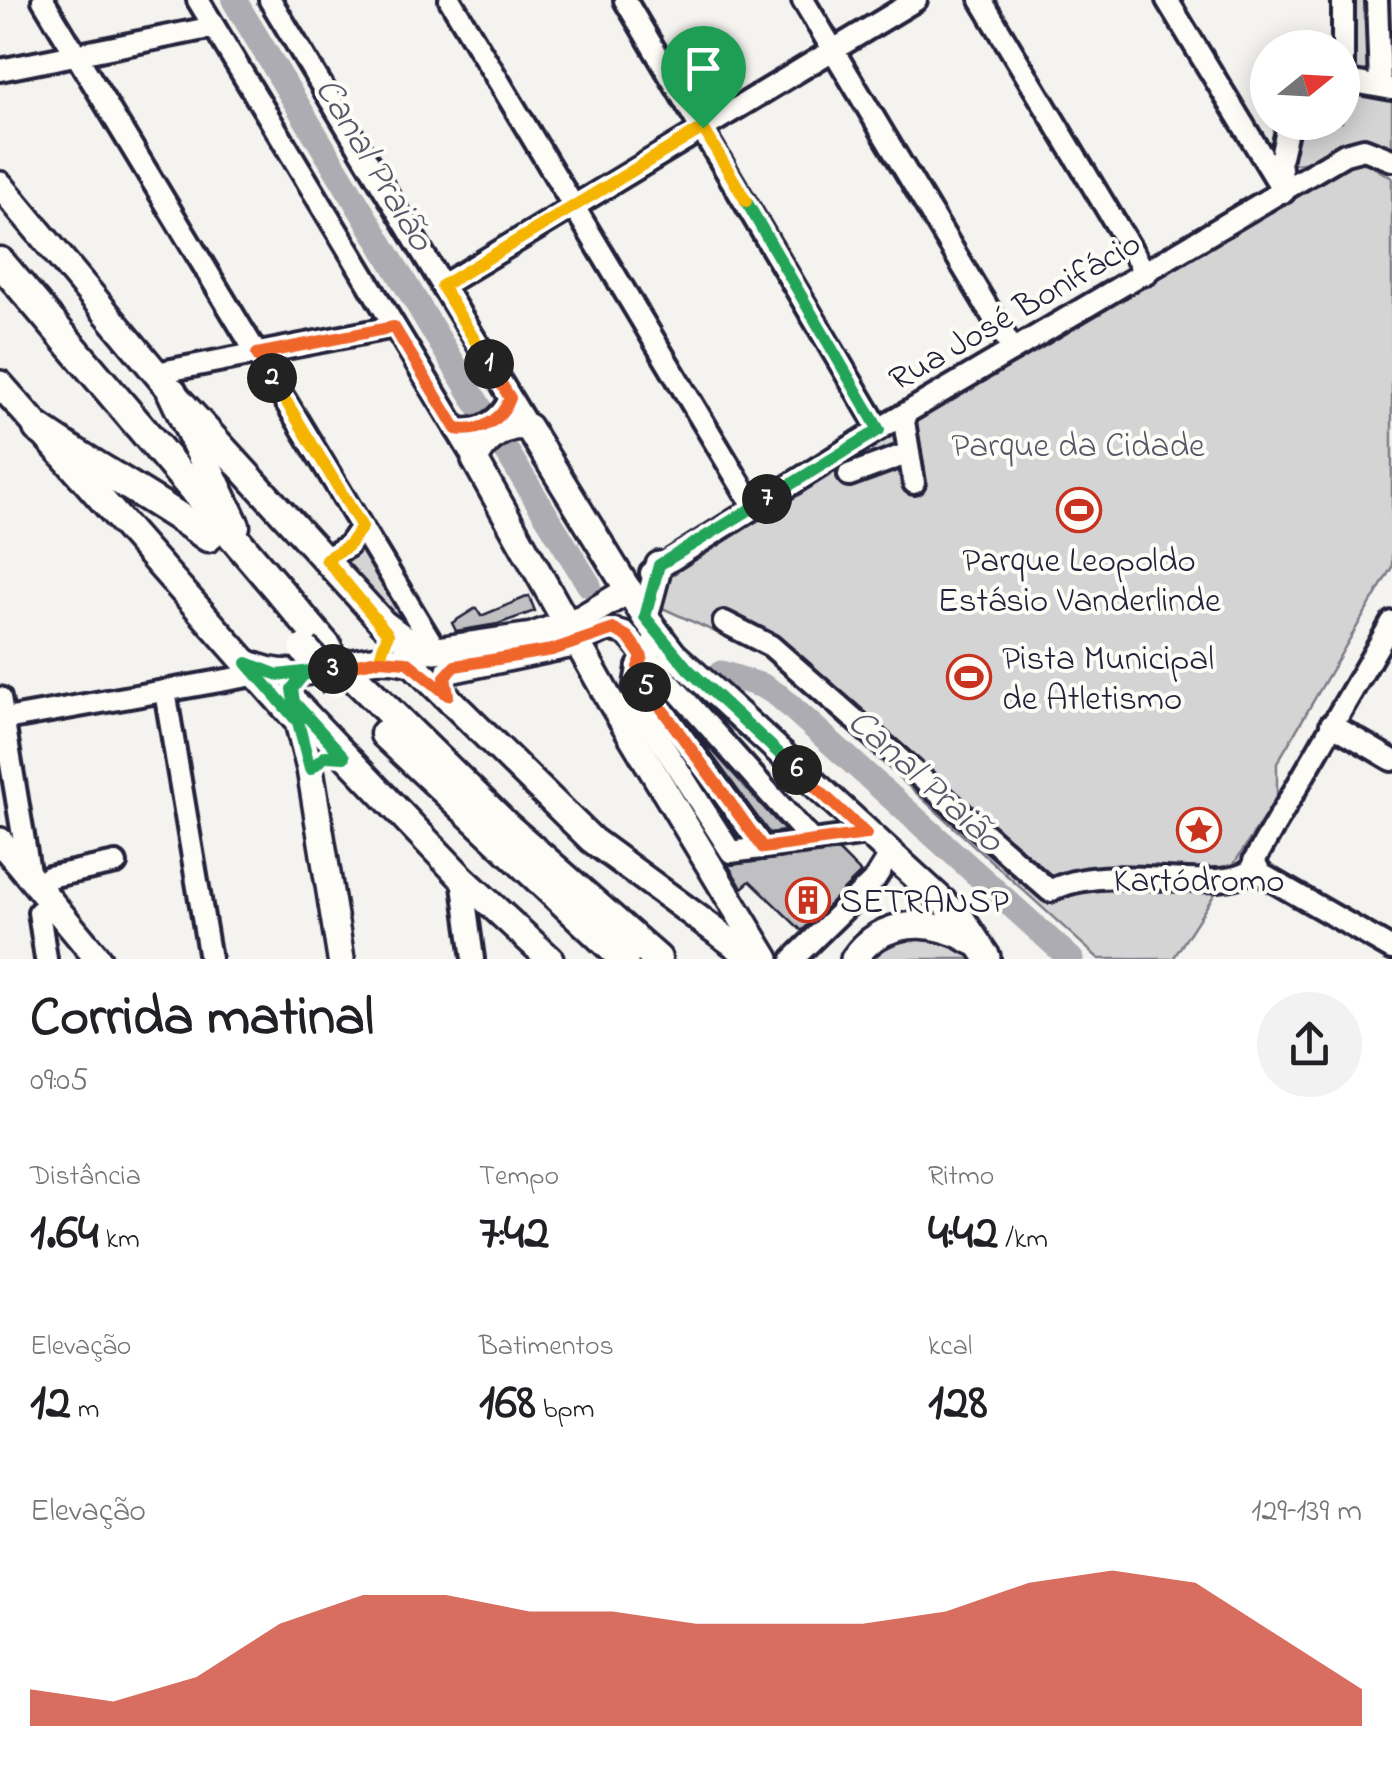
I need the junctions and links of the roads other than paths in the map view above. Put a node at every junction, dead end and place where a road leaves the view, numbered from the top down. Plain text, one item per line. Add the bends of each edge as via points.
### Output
1 (43, 0) edge
2 (198, 0) edge
3 (270, 0) edge
4 (450, 0) edge
5 (625, 0) edge
6 (803, 0) edge
7 (916, 0) edge
8 (981, 0) edge
9 (1167, 0) edge
10 (1343, 0) edge
11 (1377, 0) edge
12 (214, 26) junction
13 (1343, 30) edge
14 (833, 50) junction
15 (76, 54) junction
16 (0, 70) edge
17 (1360, 82) edge
18 (1386, 86) edge
19 (703, 128) junction
20 (1283, 140) edge
21 (1392, 160) edge
22 (1275, 165) junction
23 (0, 185) edge
24 (1284, 192) junction
25 (574, 207) junction
26 (0, 262) edge
27 (1146, 274) junction
28 (442, 286) junction
29 (0, 288) edge
30 (394, 327) junction
31 (1014, 350) junction
32 (257, 354) junction
33 (164, 382) junction
34 (1, 388) edge
35 (903, 415) junction
36 (512, 417) junction
37 (38, 428) junction
38 (879, 430) junction
39 (479, 444) junction
40 (911, 470) dead end
41 (754, 507) junction
42 (362, 527) junction
43 (208, 536) junction
44 (326, 559) junction
45 (659, 565) junction
46 (622, 578) junction
47 (270, 582) junction
48 (724, 622) dead end
49 (1392, 622) edge
50 (383, 623) junction
51 (651, 626) junction
52 (574, 633) junction
53 (311, 657) junction
54 (379, 660) junction
55 (640, 662) junction
56 (447, 666) junction
57 (250, 669) junction
58 (344, 680) junction
59 (166, 691) junction
60 (1, 712) edge
61 (1331, 724) junction
62 (344, 757) junction
63 (1392, 760) edge
64 (310, 769) junction
65 (866, 834) junction
66 (0, 841) edge
67 (812, 841) junction
68 (763, 848) junction
69 (890, 855) junction
70 (116, 863) dead end
71 (1254, 864) junction
72 (0, 865) edge
73 (462, 878) junction
74 (36, 892) junction
75 (1392, 949) edge
76 (988, 958) edge
77 (46, 959) edge
78 (80, 959) edge
79 (98, 959) edge
80 (210, 959) edge
81 (341, 959) edge
82 (473, 959) edge
83 (550, 959) edge
84 (624, 959) edge
85 (657, 959) edge
86 (754, 959) edge
87 (766, 959) edge
88 (793, 959) edge
89 (854, 959) edge

1 - 15 street
2 - 12 street
3 - 28 street
4 - 25 street
5 - 19 street
6 - 14 street
7 - 14 street
8 - 27 street
9 - 22 street
10 - 13 street
11 - 18 street
12 - 15 street
12 - 30 street
14 - 19 street
14 - 31 street
15 - 16 street
15 - 32 street
17 - 18 street
19 - 25 street
19 - 38 street
20 - 22 street
21 - 24 street, Rua José Bonifácio via 1364,149 1345,154
22 - 24 street
23 - 33 main road
24 - 27 street, Rua José Bonifácio
25 - 28 street
25 - 41 street
26 - 47 highway
27 - 31 street, Rua José Bonifácio
28 - 36 street
29 - 43 highway
30 - 32 street
30 - 39 street via 456,429
31 - 35 street, Rua José Bonifácio
32 - 33 street
32 - 42 street
33 - 44 main road
33 - 47 highway via 235,527
34 - 37 main road
35 - 38 street, Rua José Bonifácio
35 - 40 street
36 - 39 main road
36 - 46 main road
37 - 43 highway
37 - 57 main road
38 - 41 street, Rua José Bonifácio
39 - 52 main road
41 - 45 street, Rua José Bonifácio
42 - 44 street
42 - 56 street
43 - 53 highway
44 - 50 main road
45 - 46 main road
45 - 51 main road
46 - 51 main road
46 - 52 main road
47 - 53 highway
48 - 71 street via 771,646 1050,890 1071,879 1112,876 1232,882
49 - 61 street
50 - 54 main road via 389,640
50 - 56 main road
51 - 55 street
51 - 65 main road via 688,669
52 - 55 street via 620,630
52 - 56 main road via 532,636
52 - 87 main road
53 - 54 main road
53 - 57 main road via 278,675
53 - 58 highway
53 - 62 main road via 292,689 294,702
54 - 56 main road
55 - 67 street
55 - 68 street via 648,691
55 - 68 street via 633,698 732,852
56 - 86 main road via 524,776 592,840
57 - 59 street
57 - 64 main road via 298,722
58 - 84 highway via 428,778
58 - 85 highway
59 - 60 street
59 - 80 street
60 - 74 street
61 - 63 street
61 - 71 street
62 - 64 main road via 326,756
62 - 73 main road
64 - 81 main road
65 - 67 street
65 - 69 main road
66 - 74 main road
67 - 68 street
69 - 76 main road via 961,918
69 - 88 street via 874,880
70 - 74 street via 44,879
71 - 75 street
72 - 74 main road
73 - 82 street
73 - 83 main road
74 - 77 street
74 - 78 main road
74 - 79 main road
76 - 89 main road via 971,940 923,924 875,938

